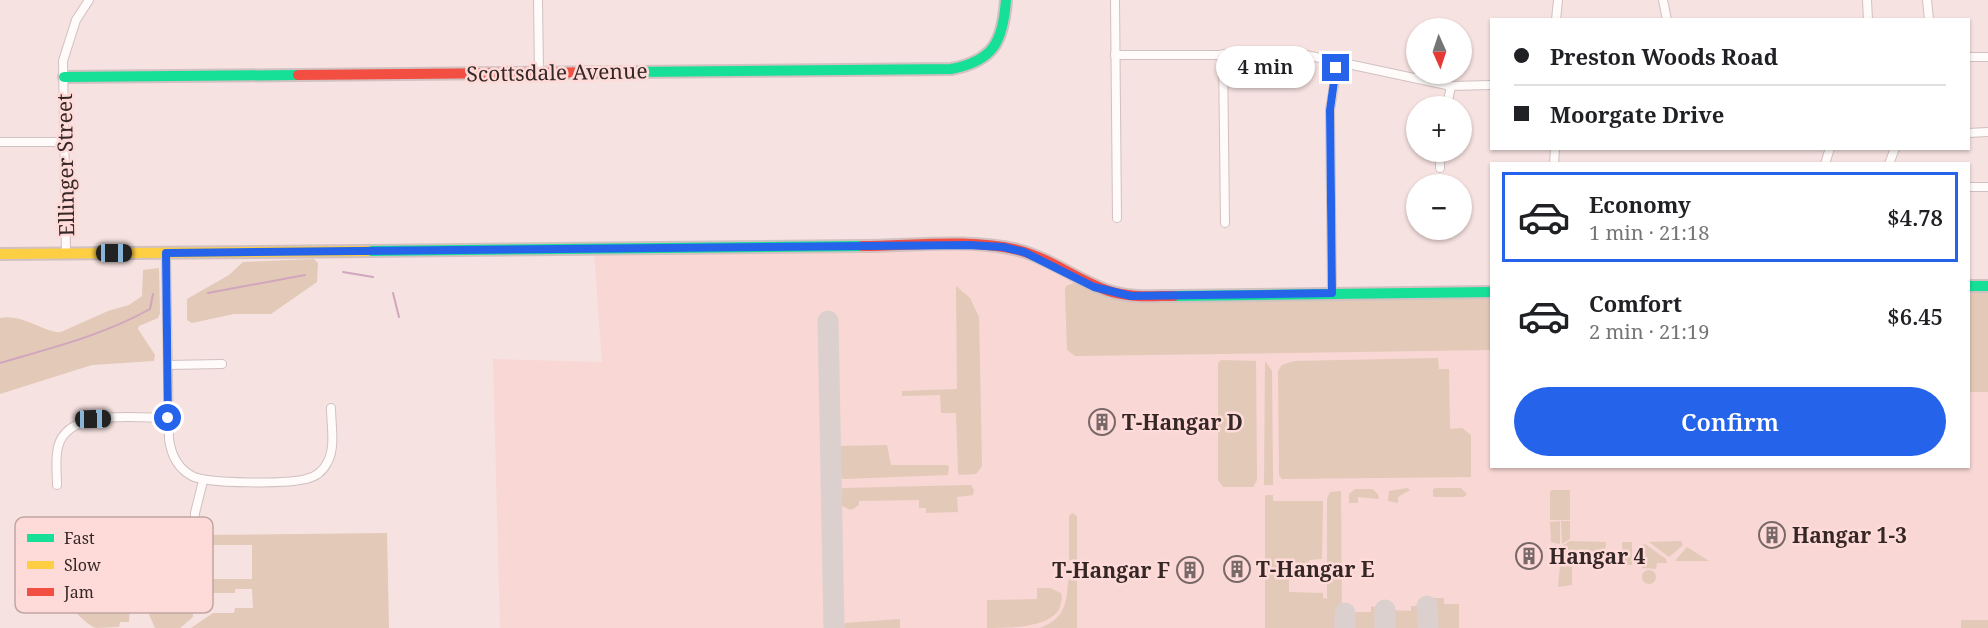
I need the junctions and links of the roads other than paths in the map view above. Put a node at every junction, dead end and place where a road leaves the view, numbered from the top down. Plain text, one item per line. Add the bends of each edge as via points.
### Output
1 (89, 0) edge
2 (538, 0) edge
3 (1006, 0) edge
4 (1115, 0) edge
5 (1558, 0) edge
6 (1663, 0) edge
7 (1867, 0) edge
8 (1927, 0) edge
9 (1556, 18) edge
10 (1667, 18) edge
11 (1868, 18) edge
12 (1929, 18) edge
13 (1223, 54) junction
14 (1115, 55) junction
15 (1970, 57) edge
16 (1988, 57) edge
17 (1338, 61) junction
18 (539, 73) junction
19 (64, 77) junction
20 (1490, 85) edge
21 (1451, 86) junction
22 (1449, 96) edge
23 (1988, 132) edge
24 (1970, 133) edge
25 (0, 142) edge
26 (64, 142) junction
27 (1440, 162) edge
28 (1440, 168) dead end
29 (1970, 187) edge
30 (1988, 187) edge
31 (1117, 218) dead end
32 (1225, 223) dead end
33 (166, 253) junction
34 (0, 254) edge
35 (66, 254) junction
36 (1970, 286) edge
37 (1988, 286) edge
38 (1490, 292) edge
39 (1332, 293) junction
40 (222, 364) dead end
41 (168, 365) junction
42 (331, 408) dead end
43 (168, 418) junction
44 (203, 480) junction
45 (57, 485) dead end
46 (195, 517) edge

1 - 19 street, Ellinger Street via 69,37
2 - 18 street
3 - 18 main road, Scottsdale Avenue via 1000,39 985,57 963,67
4 - 14 street
5 - 9 street
6 - 10 street
7 - 11 street
8 - 12 street
13 - 14 street
13 - 17 street via 1281,53
13 - 32 street
14 - 31 street
15 - 16 street
17 - 21 street
17 - 39 street via 1330,110
18 - 19 main road, Scottsdale Avenue
19 - 26 street, Ellinger Street
20 - 21 street
21 - 22 street
23 - 24 street
25 - 26 street
26 - 35 street, Ellinger Street
27 - 28 street
29 - 30 street
33 - 35 main road
33 - 39 main road via 969,245 1024,252 1094,287 1131,296
33 - 41 street
34 - 35 main road
36 - 37 main road
38 - 39 main road
40 - 41 street
41 - 43 street
42 - 44 street via 330,456 314,476 297,480
43 - 44 street via 174,457 186,472
43 - 45 street via 93,419 75,424 58,446
44 - 46 street

